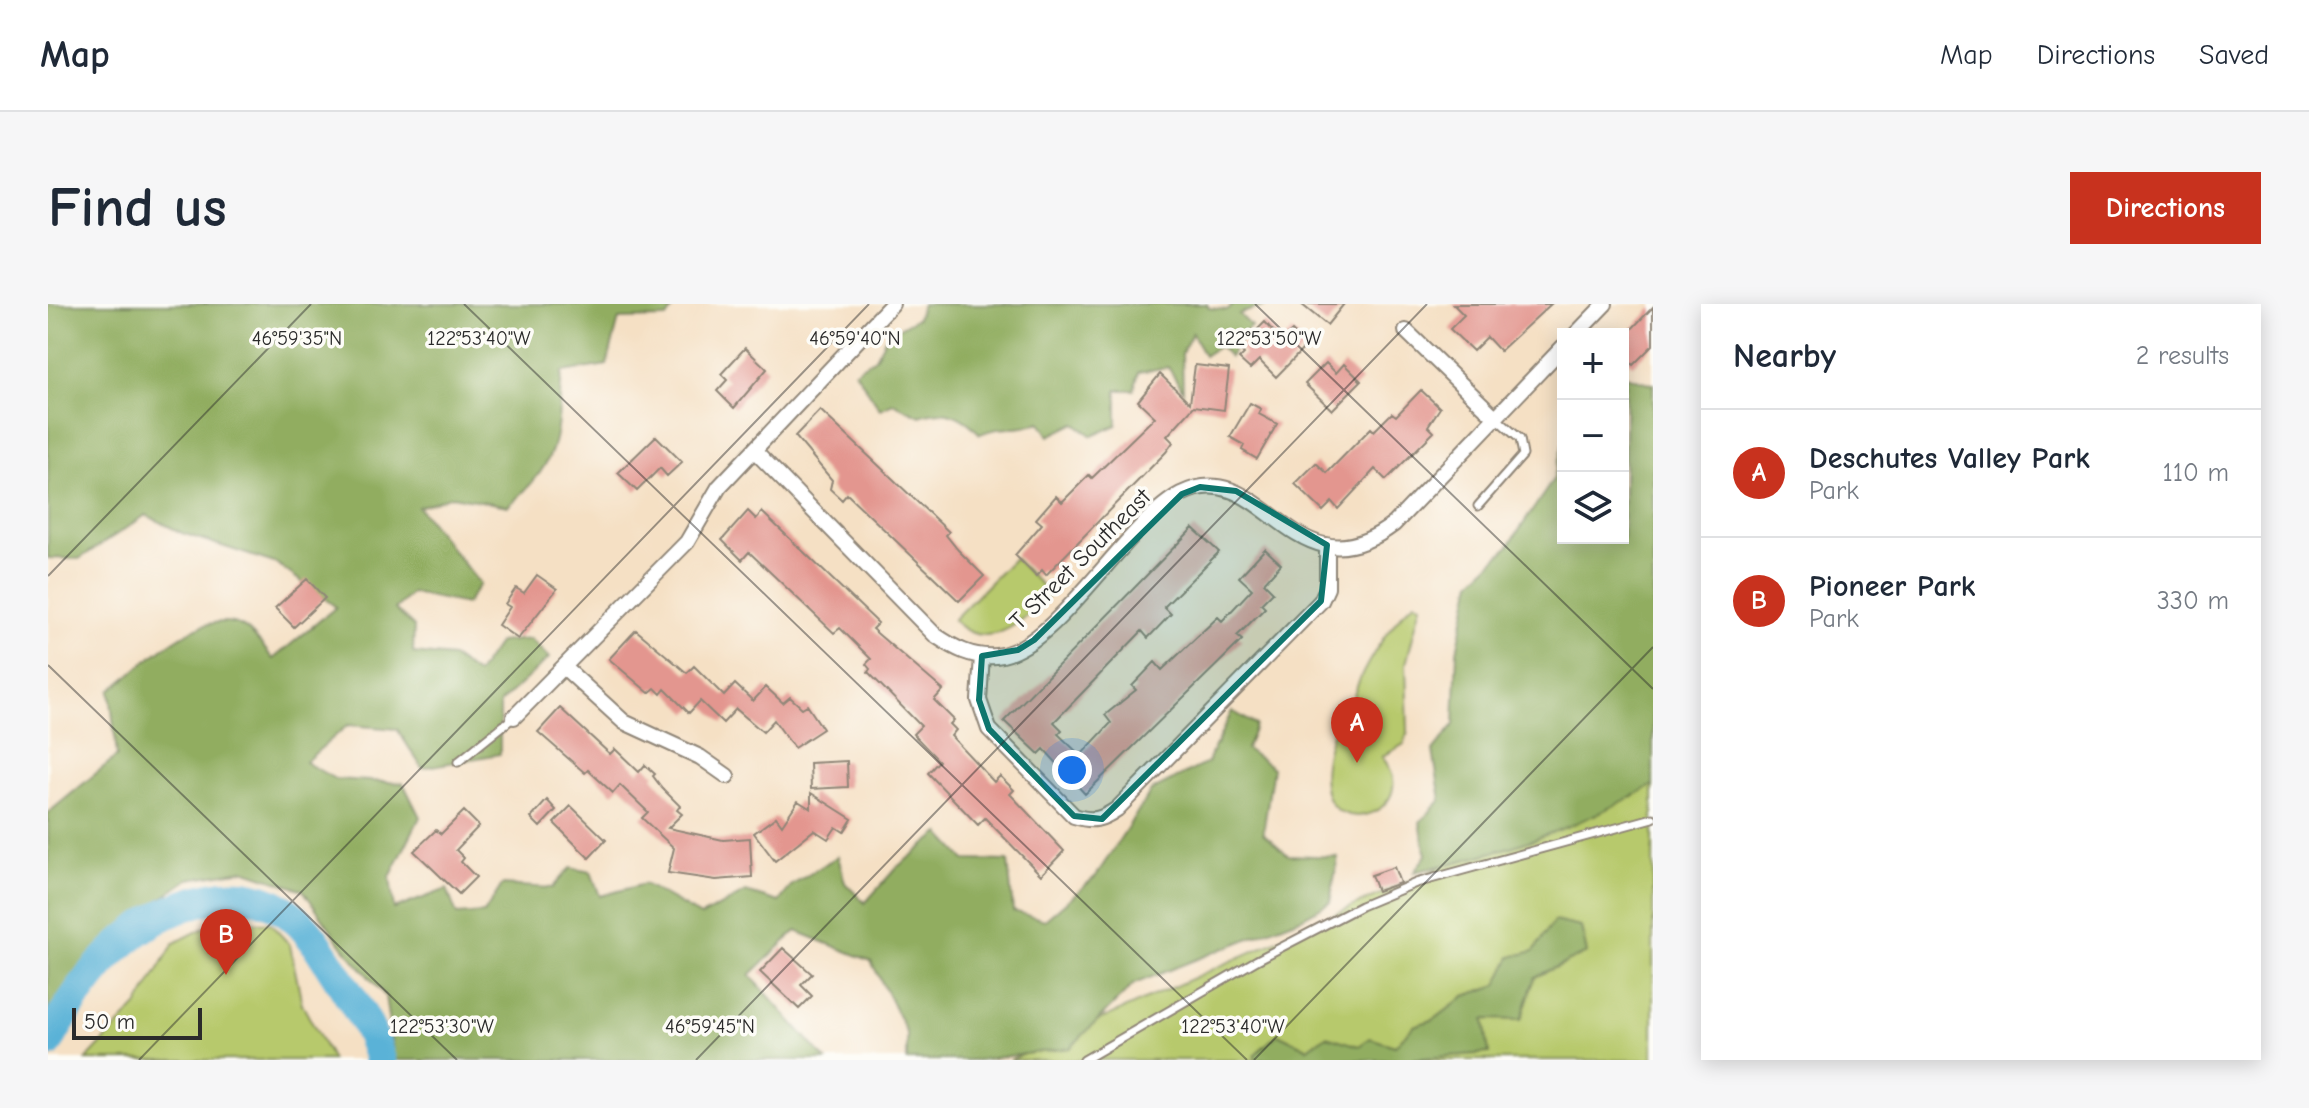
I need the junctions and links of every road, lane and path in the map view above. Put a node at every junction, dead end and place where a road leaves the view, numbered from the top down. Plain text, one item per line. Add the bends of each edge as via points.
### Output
1 (892, 304) edge
2 (1605, 304) edge
3 (1582, 328) edge
4 (1406, 331) dead end
5 (1557, 353) edge
6 (1495, 417) junction
7 (754, 450) junction
8 (1478, 506) dead end
9 (1327, 545) junction
10 (982, 656) junction
11 (565, 668) junction
12 (514, 717) joint
13 (458, 762) dead end
14 (727, 776) dead end
15 (1653, 818) edge
16 (1084, 1060) edge

1 - 7 street
2 - 3 street
4 - 6 street
5 - 6 street, T Street Southeast
6 - 8 lane via 1520,439 1523,455
6 - 9 street, T Street Southeast via 1394,524 1375,538 1350,546
7 - 10 street via 935,635 967,654
7 - 11 street via 719,487 687,542
9 - 10 street, T Street Southeast via 1298,537 1236,491 1200,487 1162,506 1034,640 999,656
9 - 10 street via 1327,588 1321,601 1102,819 1074,816 989,729 979,700
11 - 12 street
11 - 14 street via 624,722 700,757
12 - 13 lane
15 - 16 lane via 1388,895 1257,960

